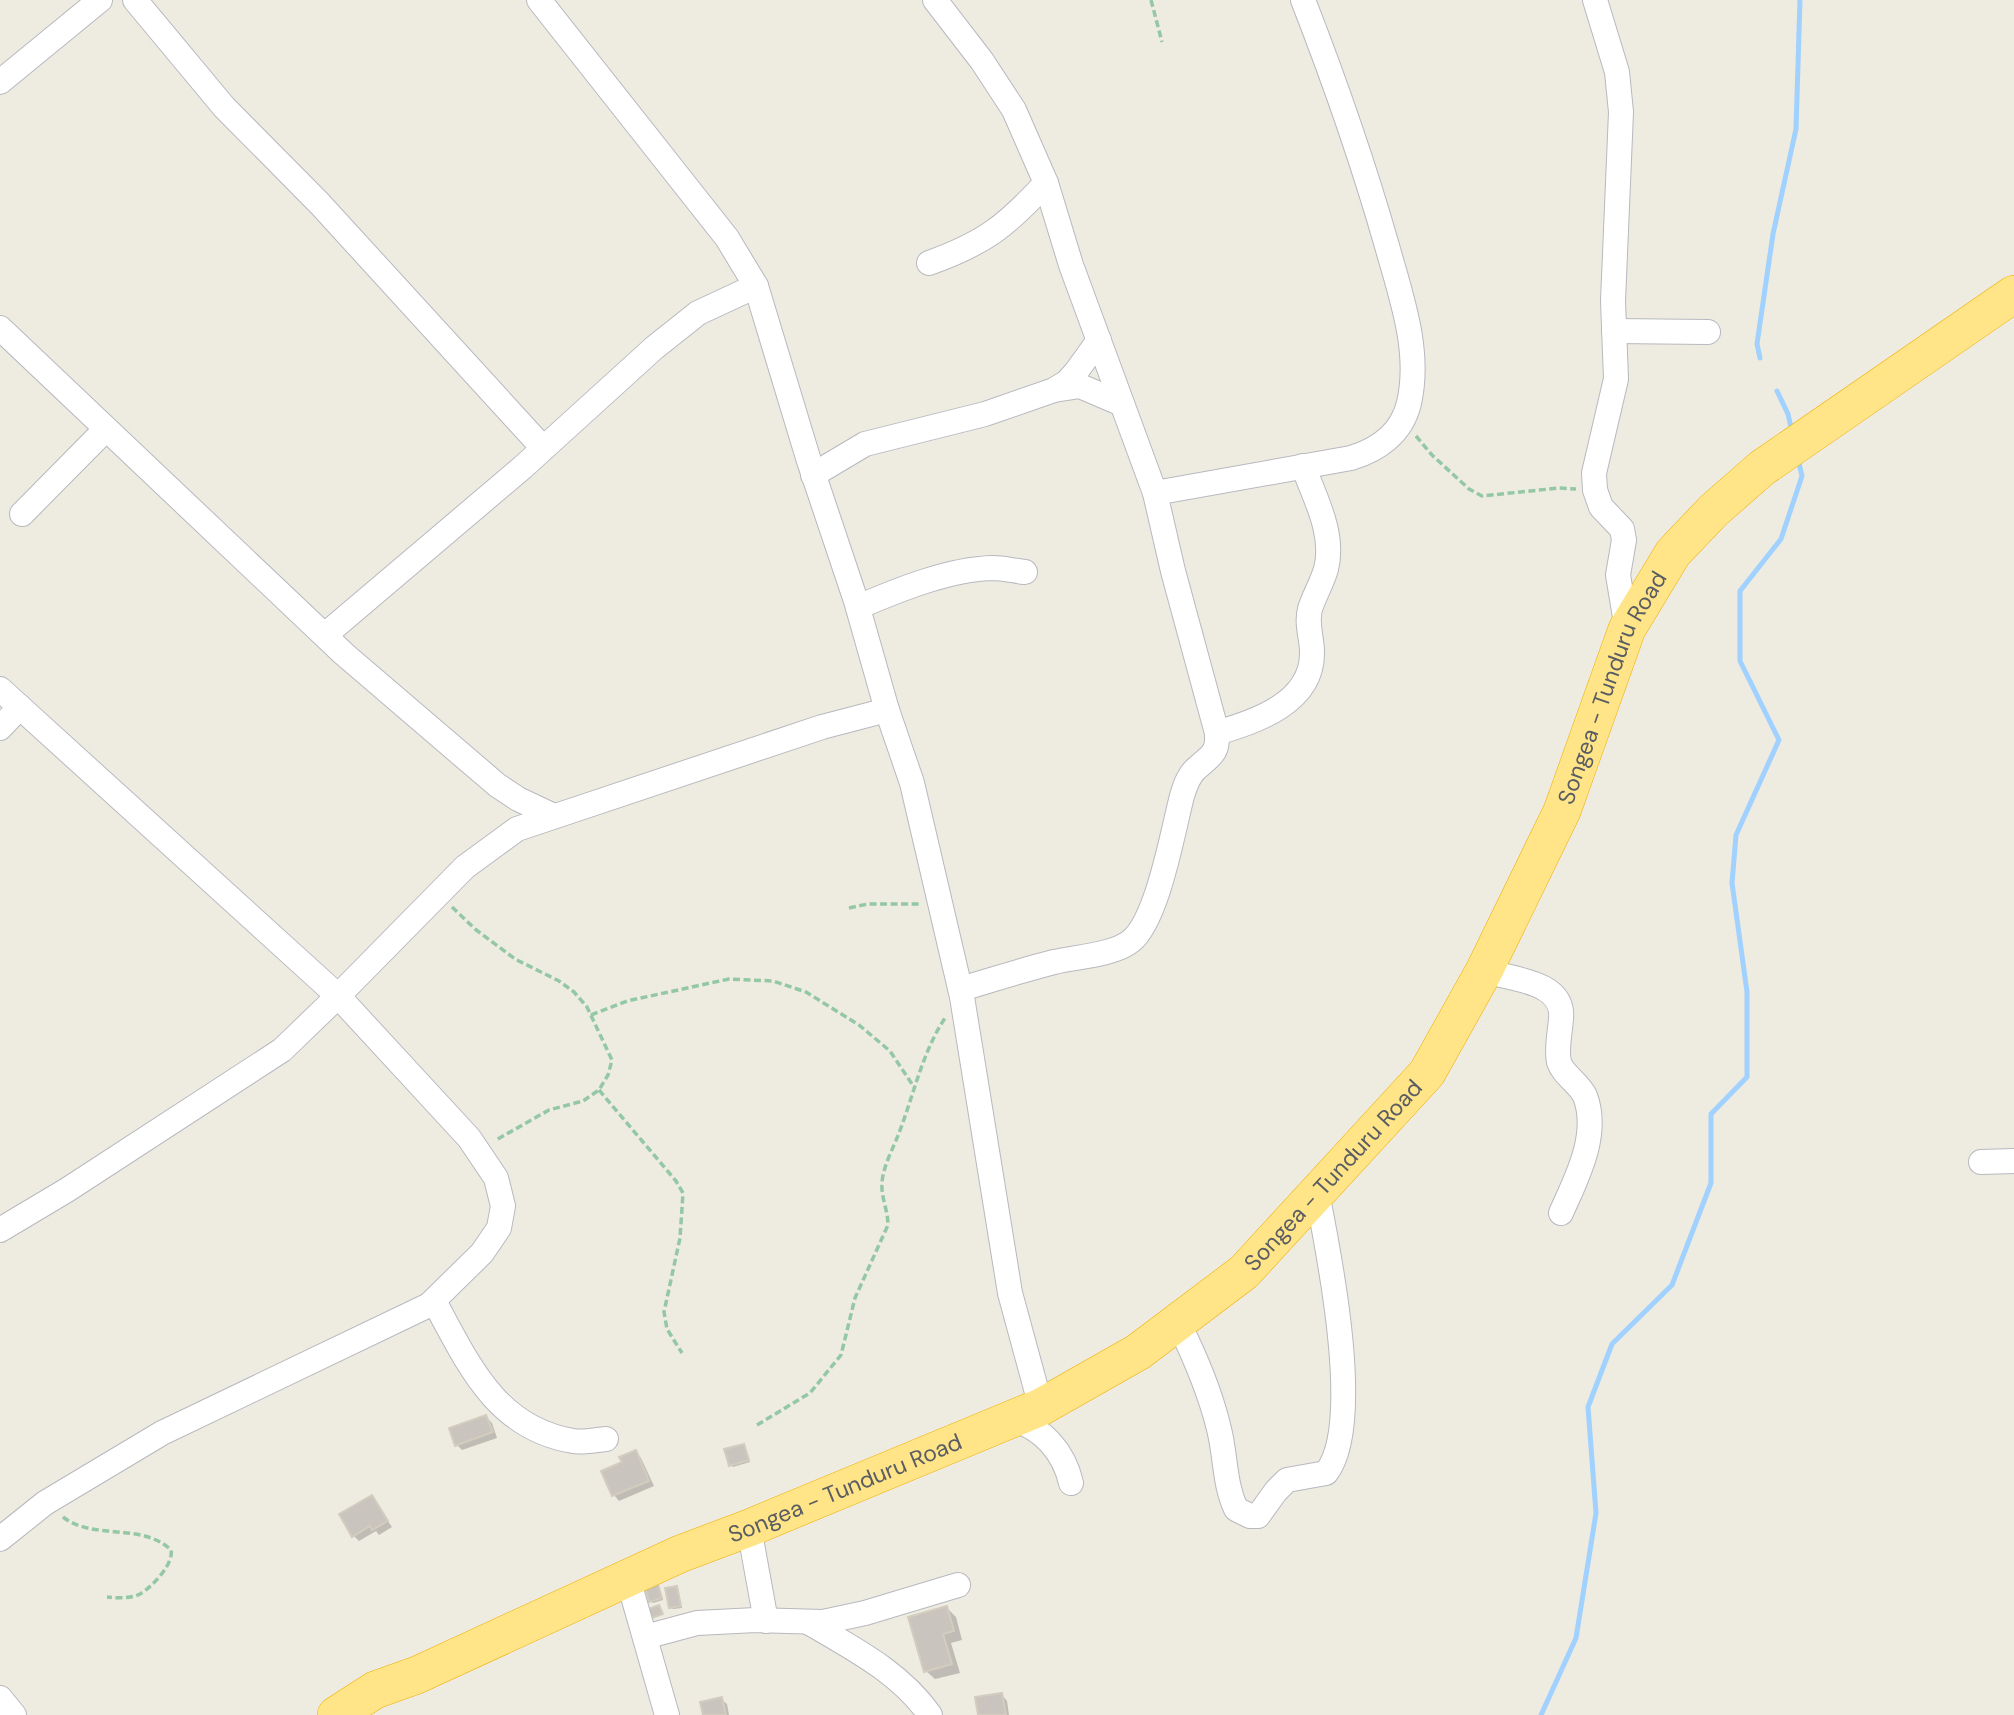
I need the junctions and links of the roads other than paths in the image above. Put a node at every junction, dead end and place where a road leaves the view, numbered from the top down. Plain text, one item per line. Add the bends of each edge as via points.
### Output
1 (100, 0) edge
2 (135, 0) edge
3 (539, 0) edge
4 (935, 0) edge
5 (1303, 0) edge
6 (1595, 0) edge
7 (0, 82) edge
8 (1046, 183) junction
9 (929, 263) dead end
10 (756, 286) junction
11 (2014, 293) edge
12 (0, 328) edge
13 (1614, 331) junction
14 (1708, 332) dead end
15 (1099, 340) junction
16 (1054, 390) junction
17 (1122, 404) junction
18 (106, 429) junction
19 (543, 448) junction
20 (1303, 466) junction
21 (813, 475) junction
22 (1155, 492) junction
23 (22, 514) dead end
24 (1025, 572) dead end
25 (858, 607) junction
26 (1627, 629) junction
27 (325, 635) junction
28 (0, 689) edge
29 (20, 707) junction
30 (887, 710) junction
31 (0, 728) edge
32 (1217, 733) junction
33 (496, 785) junction
34 (554, 816) junction
35 (501, 839) junction
36 (1484, 971) junction
37 (962, 993) junction
38 (338, 996) junction
39 (1982, 1161) dead end
40 (2014, 1161) edge
41 (1317, 1193) junction
42 (1561, 1213) dead end
43 (2, 1225) edge
44 (434, 1301) junction
45 (1178, 1322) junction
46 (1027, 1413) junction
47 (606, 1439) dead end
48 (1071, 1483) dead end
49 (749, 1528) junction
50 (0, 1539) edge
51 (628, 1579) junction
52 (958, 1586) dead end
53 (766, 1621) junction
54 (808, 1622) junction
55 (645, 1637) junction
56 (0, 1698) edge
57 (13, 1715) edge
58 (336, 1715) edge
59 (667, 1715) edge
60 (930, 1715) edge

1 - 7 street
2 - 19 street via 224,107 320,204
3 - 10 street via 727,238
4 - 8 street via 1014,110
5 - 20 street via 1348,117 1401,296 1413,364 1409,405 1384,443 1350,458
6 - 13 street via 1617,72 1621,112
8 - 9 street via 989,236
8 - 15 street
10 - 19 street via 698,313
10 - 21 street
11 - 26 highway, Songea - Tunduru Road via 1762,468 1673,553
12 - 18 street
13 - 14 street
13 - 26 street via 1616,379 1594,473 1601,506 1622,529 1618,575
15 - 16 street via 1076,372
15 - 17 street
16 - 17 street via 1080,386
16 - 21 street via 985,414 865,444
17 - 22 street
18 - 23 street
18 - 27 street
19 - 27 street
20 - 22 street
20 - 32 street via 1326,529 1328,552 1310,610 1311,668 1288,702 1251,723
21 - 25 street
22 - 32 street
24 - 25 street via 992,568 963,573 923,582
25 - 30 street
26 - 36 highway, Songea - Tunduru Road via 1562,811
27 - 33 street
28 - 29 street
29 - 31 street
29 - 38 street
30 - 34 street via 822,727
30 - 37 street via 912,783
32 - 37 street via 1210,759 1196,769 1183,792 1162,877 1145,921 1132,940
33 - 34 street
33 - 35 street via 507,815
34 - 35 street
35 - 38 street via 438,893
36 - 41 highway, Songea - Tunduru Road via 1427,1073
36 - 42 street via 1544,987 1559,999 1559,1060 1586,1098 1589,1130 1581,1165
37 - 46 street
38 - 43 street via 282,1050 67,1191
38 - 44 street via 469,1138 496,1178 503,1206 499,1228
39 - 40 street
41 - 45 highway, Songea - Tunduru Road via 1244,1272
41 - 45 street via 1332,1268 1343,1386 1342,1431 1326,1473 1287,1479 1258,1516 1236,1509 1228,1493 1220,1432 1204,1377
44 - 47 street via 471,1369 497,1402 521,1422 576,1442
44 - 50 street via 162,1433 51,1500
45 - 46 highway, Songea - Tunduru Road via 1138,1352
46 - 48 street via 1033,1427 1056,1448
46 - 49 highway, Songea - Tunduru Road
49 - 51 highway, Songea - Tunduru Road
49 - 53 street
51 - 55 street
51 - 58 highway, Songea - Tunduru Road via 375,1690
52 - 54 street via 865,1613
53 - 54 street
53 - 55 street via 698,1623
54 - 60 street via 874,1661
55 - 59 street
56 - 57 street

